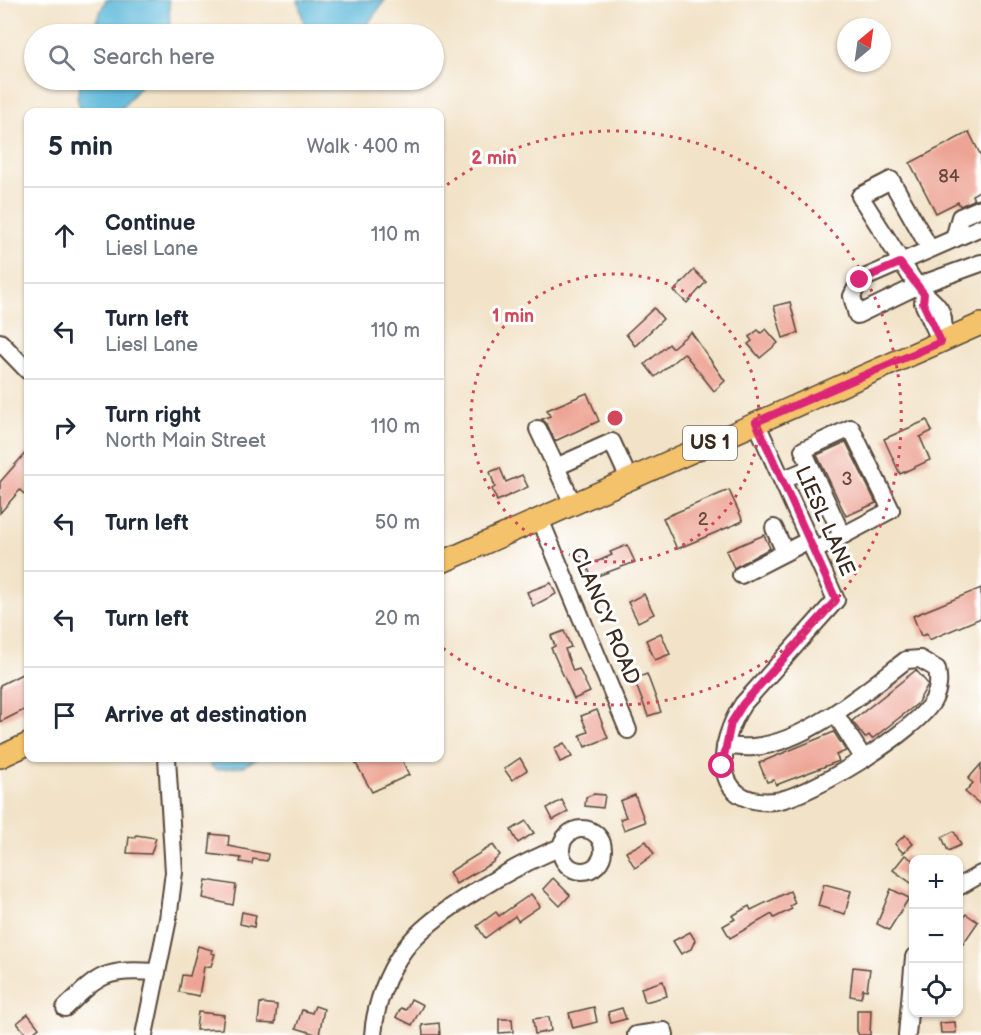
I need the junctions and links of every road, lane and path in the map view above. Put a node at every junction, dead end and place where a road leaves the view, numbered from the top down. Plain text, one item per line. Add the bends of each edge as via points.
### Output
1 (981, 208) edge
2 (981, 227) edge
3 (954, 239) junction
4 (930, 249) junction
5 (900, 263) junction
6 (981, 263) edge
7 (920, 290) junction
8 (981, 324) edge
9 (0, 342) edge
10 (941, 342) junction
11 (24, 367) edge
12 (756, 422) junction
13 (538, 429) dead end
14 (556, 467) junction
15 (811, 468) junction
16 (629, 479) junction
17 (782, 480) junction
18 (573, 504) junction
19 (540, 519) junction
20 (774, 528) dead end
21 (842, 535) junction
22 (811, 545) junction
23 (785, 552) junction
24 (444, 561) edge
25 (741, 575) dead end
26 (836, 715) junction
27 (628, 730) dead end
28 (24, 746) edge
29 (725, 746) junction
30 (0, 756) edge
31 (864, 759) junction
32 (167, 762) edge
33 (561, 847) dead end
34 (981, 874) edge
35 (963, 884) edge
36 (913, 963) edge
37 (157, 972) junction
38 (65, 1008) dead end
39 (665, 1033) edge
40 (144, 1035) edge
41 (374, 1035) edge
42 (636, 1035) edge
43 (907, 1035) edge

1 - 3 street via 960,217
2 - 3 street
3 - 4 street
4 - 5 street
4 - 5 street via 891,180 860,196
5 - 7 street
5 - 7 street via 860,280 852,296 857,315
6 - 7 street
7 - 10 street
8 - 10 main road, US 1
9 - 11 street
10 - 12 main road, US 1
12 - 16 main road, US 1
12 - 17 street, LIESL LANE
13 - 14 street
14 - 16 street via 612,442
14 - 18 street
15 - 17 street
15 - 21 street
15 - 21 street via 803,450 851,428 891,510
16 - 18 main road, US 1
17 - 22 street, LIESL LANE
18 - 19 main road, US 1
19 - 24 main road, US 1
19 - 27 street, CLANCY ROAD
20 - 23 street
21 - 22 street
22 - 23 street
22 - 29 street, LIESL LANE via 836,600 743,704 731,723
23 - 25 street
26 - 29 street, LIESL LANE via 754,747
26 - 31 street
26 - 31 street, LIESL LANE via 906,660 920,659 937,669 939,685 933,702 908,728
28 - 30 main road
29 - 31 street, LIESL LANE via 722,766 729,784 747,798 776,801 826,781
32 - 37 street via 174,872
33 - 41 street via 478,891 422,931 404,950 390,974 374,1018
34 - 35 street
36 - 43 street
37 - 38 street via 129,970 103,974
37 - 40 street
39 - 42 street

